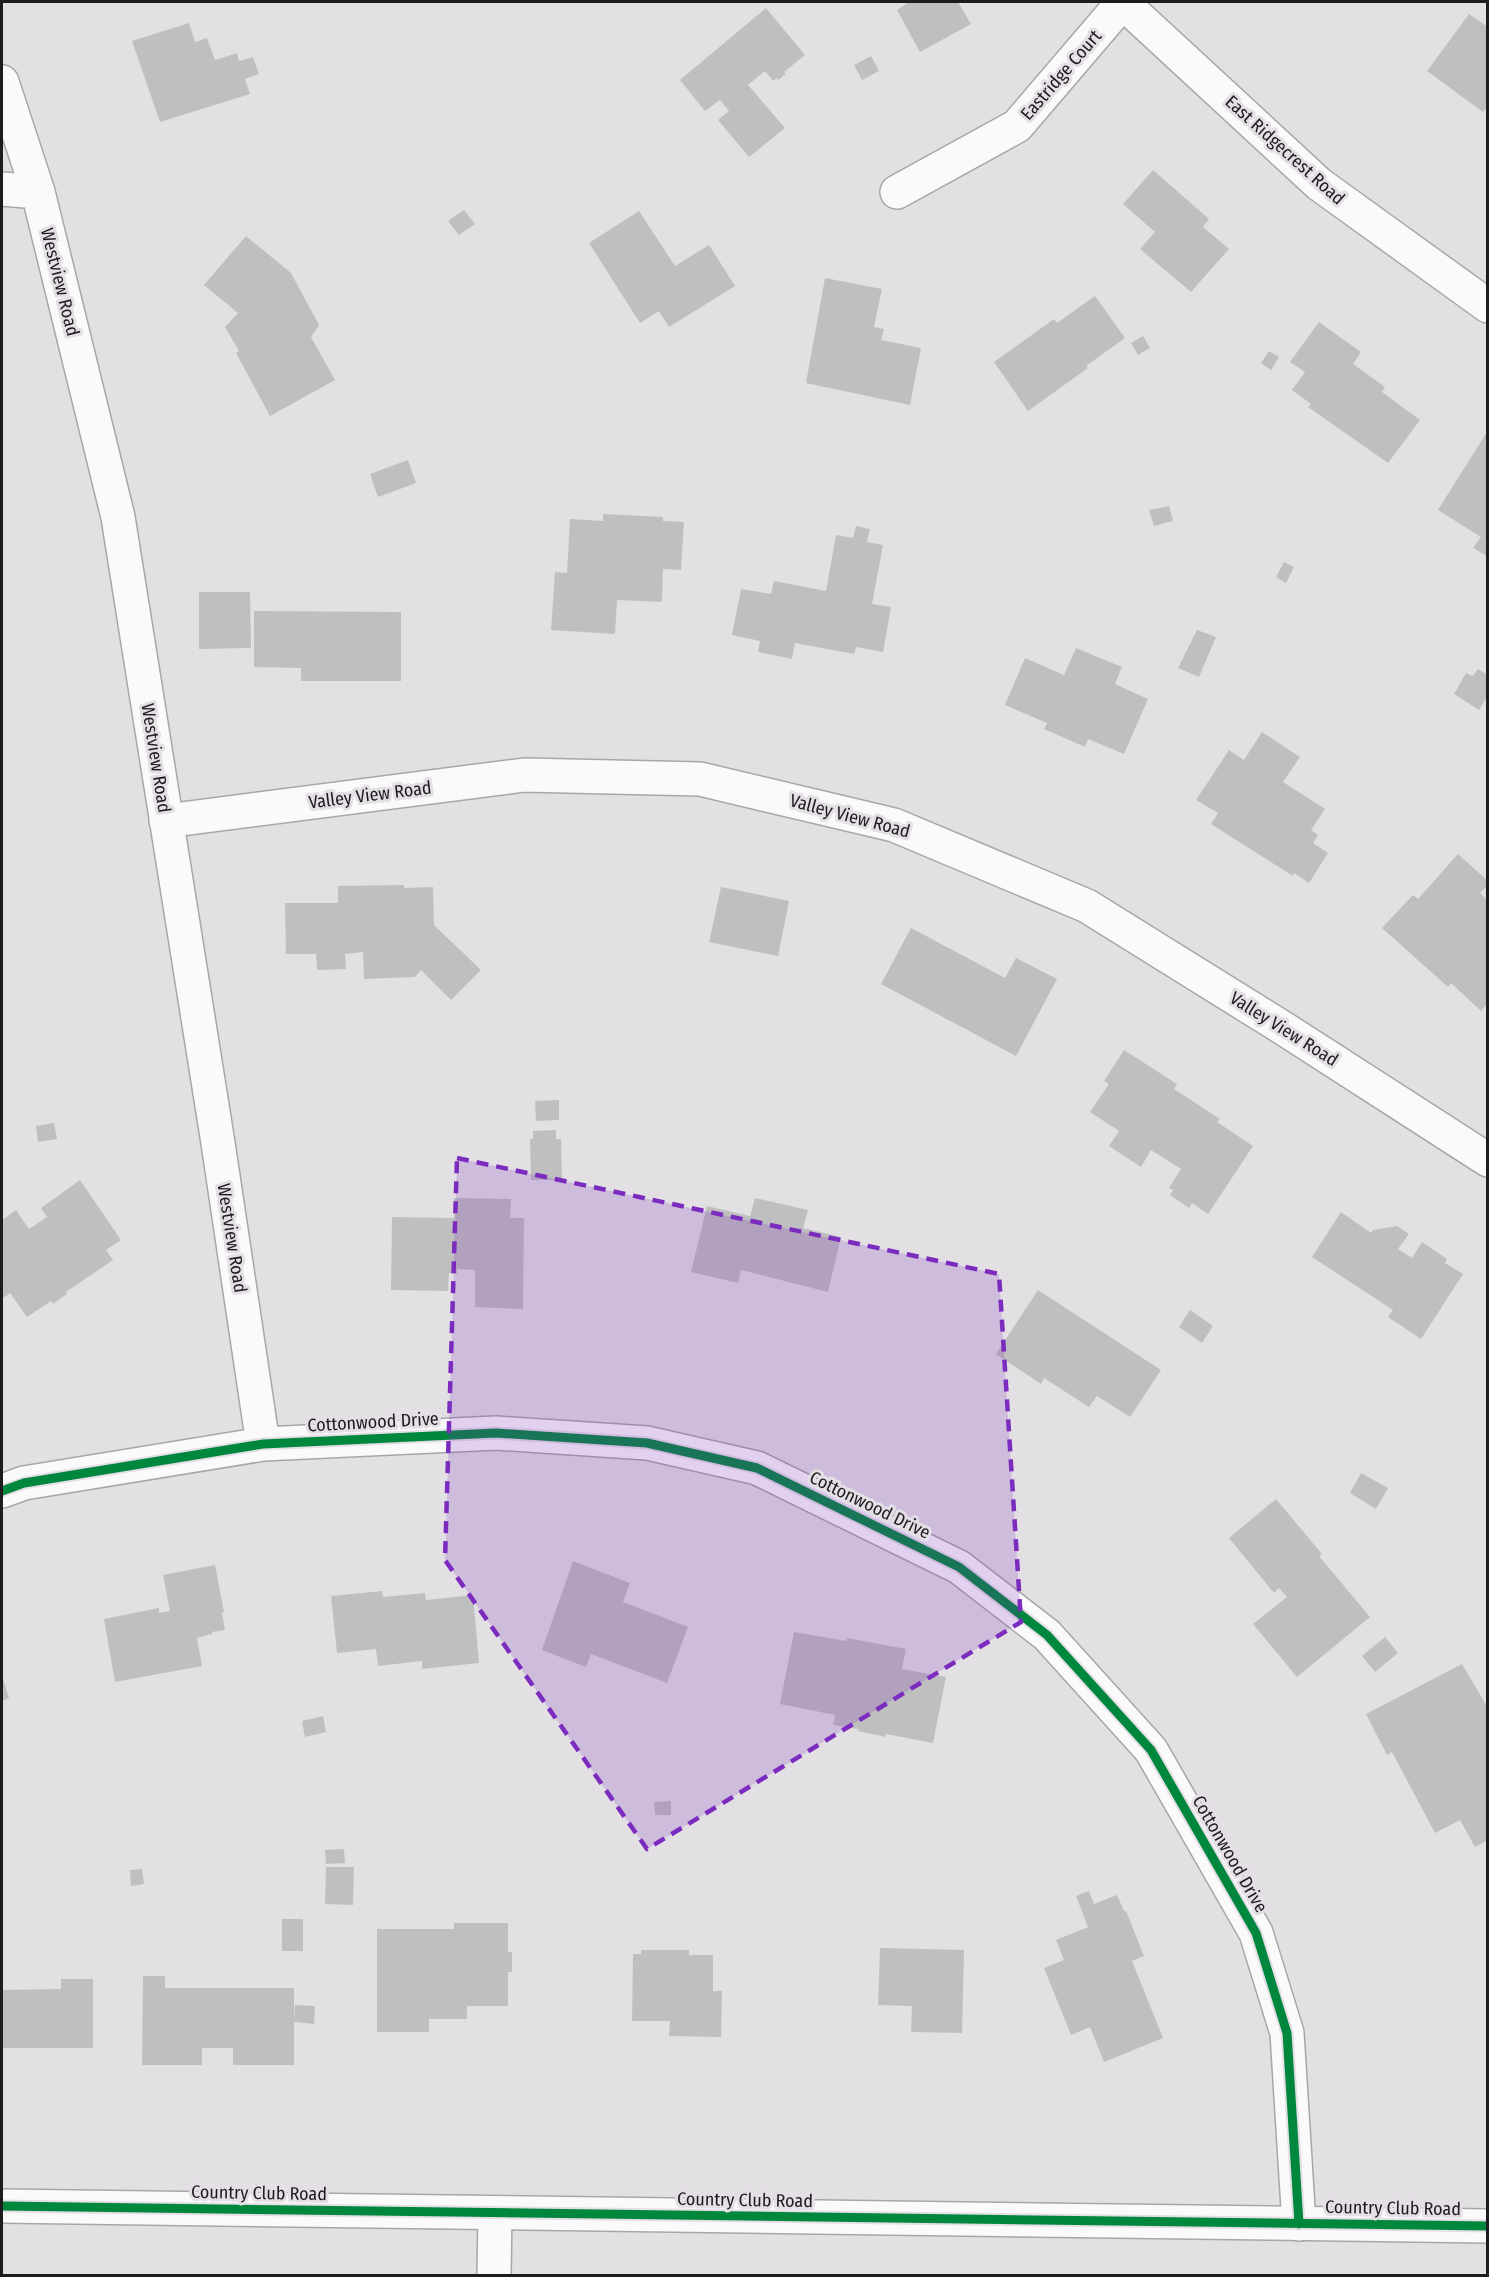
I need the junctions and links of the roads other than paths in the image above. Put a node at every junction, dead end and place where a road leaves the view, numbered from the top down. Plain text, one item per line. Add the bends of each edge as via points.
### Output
1 (1123, 2) edge
2 (2, 82) edge
3 (2, 189) edge
4 (38, 192) junction
5 (897, 192) dead end
6 (1488, 306) edge
7 (166, 821) junction
8 (1488, 1160) edge
9 (263, 1444) junction
10 (2, 1491) edge
11 (2, 2206) edge
12 (495, 2213) junction
13 (1299, 2224) junction
14 (1488, 2226) edge
15 (494, 2276) edge

1 - 5 street, Eastridge Court via 1017,126
1 - 6 street, East Ridgecrest Road via 1319,184
2 - 4 street, Westview Road
3 - 4 street
4 - 7 street, Westview Road via 118,517
7 - 8 street, Valley View Road via 524,775 700,779 894,825 1087,906
7 - 9 street, Westview Road
9 - 10 street, Cottonwood Drive
9 - 13 street, Cottonwood Drive via 496,1433 647,1443 757,1468 959,1567 1047,1635 1151,1750 1256,1933 1287,2033
11 - 12 street, Country Club Road
12 - 13 street, Country Club Road
12 - 15 street
13 - 14 street, Country Club Road

